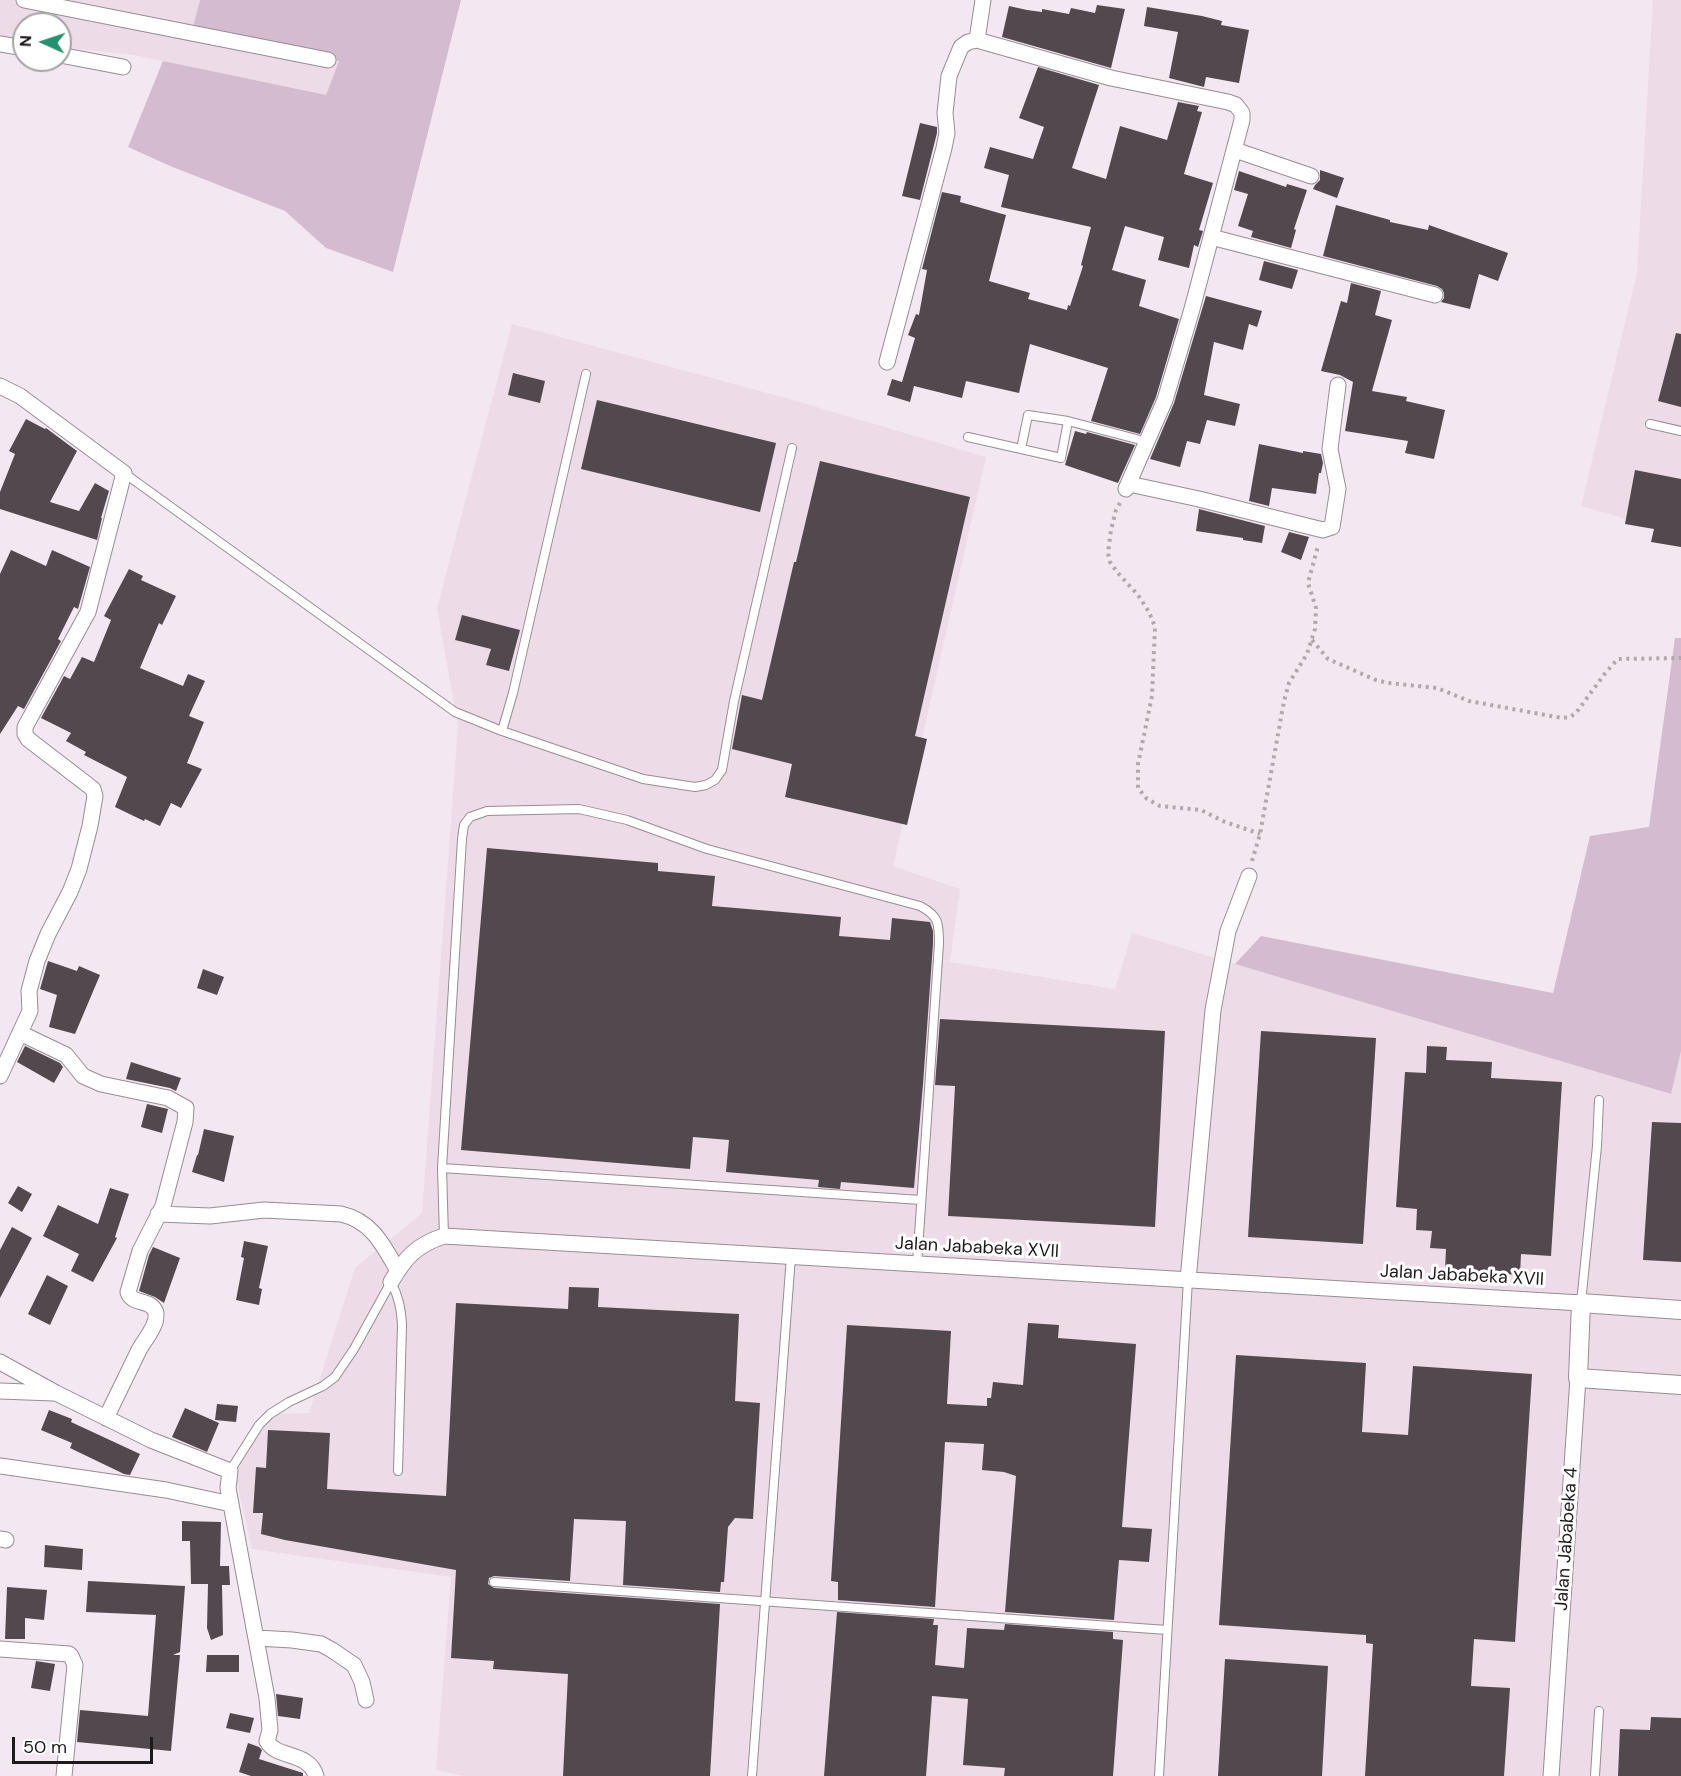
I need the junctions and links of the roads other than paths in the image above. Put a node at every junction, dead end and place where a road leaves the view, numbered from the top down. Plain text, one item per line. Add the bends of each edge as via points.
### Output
1 (24, 0) edge
2 (983, 0) edge
3 (977, 40) junction
4 (72, 57) edge
5 (328, 60) dead end
6 (123, 67) dead end
7 (1235, 150) junction
8 (1311, 176) dead end
9 (1211, 237) junction
10 (1435, 295) dead end
11 (887, 362) dead end
12 (586, 374) dead end
13 (1338, 385) dead end
14 (0, 386) edge
15 (1068, 421) junction
16 (1650, 424) dead end
17 (1681, 430) edge
18 (968, 437) dead end
19 (1148, 442) junction
20 (792, 448) dead end
21 (1021, 449) junction
22 (124, 473) junction
23 (502, 731) junction
24 (1249, 876) road end
25 (20, 1033) junction
26 (0, 1076) edge
27 (1599, 1100) dead end
28 (442, 1168) junction
29 (921, 1200) junction
30 (158, 1214) junction
31 (444, 1236) junction
32 (790, 1256) junction
33 (917, 1264) junction
34 (394, 1277) junction
35 (1188, 1280) junction
36 (1581, 1303) junction
37 (1681, 1310) edge
38 (0, 1362) edge
39 (1578, 1378) junction
40 (1681, 1385) edge
41 (0, 1391) edge
42 (56, 1393) junction
43 (106, 1418) junction
44 (0, 1466) edge
45 (230, 1471) junction
46 (398, 1471) dead end
47 (231, 1504) junction
48 (494, 1582) dead end
49 (766, 1601) junction
50 (1167, 1630) junction
51 (256, 1638) junction
52 (0, 1649) edge
53 (366, 1700) dead end
54 (1599, 1711) dead end
55 (64, 1776) edge
56 (316, 1776) edge
57 (752, 1776) edge
58 (1159, 1776) edge
59 (1551, 1776) edge
60 (1595, 1776) edge

1 - 5 street
2 - 3 street
3 - 7 street via 1111,78 1236,105 1242,113
3 - 11 street via 961,46 949,76 944,148
4 - 6 street
7 - 8 street
7 - 9 street
9 - 10 street
9 - 19 street via 1165,400
12 - 23 lane
13 - 19 street via 1330,449 1338,489 1332,527 1323,531 1199,499 1127,487
14 - 22 street via 20,396
15 - 19 lane
15 - 21 lane via 1028,415
15 - 21 lane via 1061,458
16 - 17 lane
18 - 21 lane
20 - 23 lane via 722,770 715,780 695,787 643,779
22 - 23 lane via 455,712
22 - 25 street via 88,612 25,727 28,739 93,789 95,796 79,869 37,961 29,991 30,1011
24 - 35 street via 1228,931 1214,1010
25 - 26 street
25 - 30 street via 66,1055 82,1076 101,1084 168,1098 186,1108
27 - 36 lane
28 - 29 lane
28 - 29 lane via 464,825 470,817 487,811 579,809 932,912 937,919 939,944
28 - 31 lane
29 - 33 lane
30 - 34 street via 210,1216 264,1210 351,1216 367,1225 381,1242
30 - 43 street via 140,1251 128,1292 133,1300 153,1308 156,1320
31 - 32 street, Jalan Jababeka XVII
31 - 34 street, Jalan Jababeka XVII via 417,1248
32 - 33 street, Jalan Jababeka XVII
32 - 49 lane
33 - 35 street, Jalan Jababeka XVII
34 - 45 lane via 334,1377 270,1414
34 - 46 lane via 402,1325
35 - 36 street, Jalan Jababeka XVII
35 - 50 lane
36 - 37 street
36 - 39 street, Jalan Jababeka 4
38 - 42 street
39 - 40 street
39 - 59 street, Jalan Jababeka 4
41 - 42 street
42 - 43 street
43 - 45 street
44 - 47 street via 166,1490
45 - 47 street
47 - 51 street
48 - 49 lane
49 - 50 lane
49 - 57 lane
50 - 58 lane
51 - 53 street via 321,1644 332,1650 354,1665
51 - 56 street via 267,1698 268,1743 304,1761
52 - 55 street via 69,1654 73,1659
54 - 60 lane

